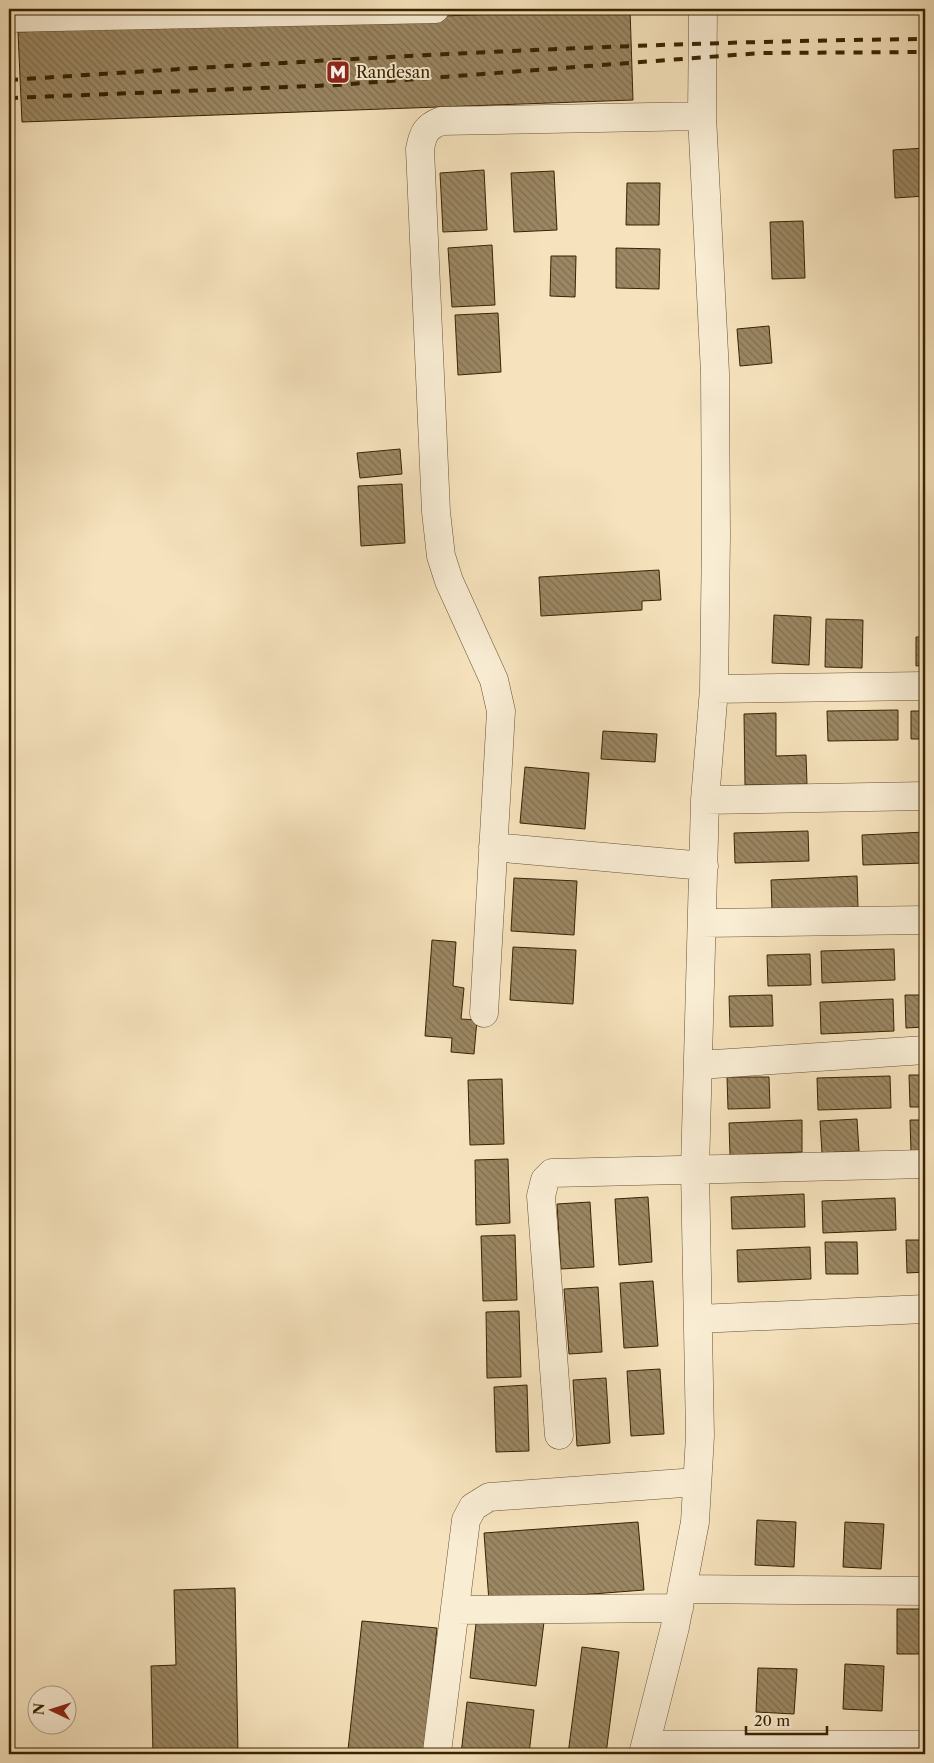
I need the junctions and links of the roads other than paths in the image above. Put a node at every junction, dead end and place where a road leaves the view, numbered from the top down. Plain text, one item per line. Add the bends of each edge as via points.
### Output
1 (435, 9) edge
2 (703, 9) edge
3 (9, 18) edge
4 (702, 116) junction
5 (925, 686) edge
6 (714, 689) junction
7 (925, 796) edge
8 (705, 800) junction
9 (493, 847) junction
10 (704, 866) junction
11 (925, 920) edge
12 (702, 923) junction
13 (484, 1013) dead end
14 (925, 1050) edge
15 (699, 1065) junction
16 (925, 1164) edge
17 (695, 1169) junction
18 (925, 1309) edge
19 (698, 1319) junction
20 (560, 1435) dead end
21 (697, 1482) junction
22 (925, 1591) edge
23 (681, 1599) junction
24 (455, 1610) junction
25 (925, 1745) edge
26 (645, 1750) edge
27 (437, 1752) dead end

1 - 3 street
2 - 4 street
4 - 6 street via 715,373
4 - 9 street via 441,121 429,126 423,134 420,149 436,512 449,582 494,680 501,711
5 - 6 street
6 - 8 street
7 - 8 street
8 - 10 street
9 - 10 street
9 - 13 street
10 - 12 street
11 - 12 street
12 - 15 street
14 - 15 street
15 - 17 street
16 - 17 street
17 - 19 street
17 - 20 street via 552,1173 545,1180 541,1196
18 - 19 street
19 - 21 street via 700,1436
21 - 23 street via 695,1522
21 - 24 street via 489,1497 480,1501 466,1520
22 - 23 street
23 - 24 street
23 - 26 street
24 - 27 street
25 - 26 street

